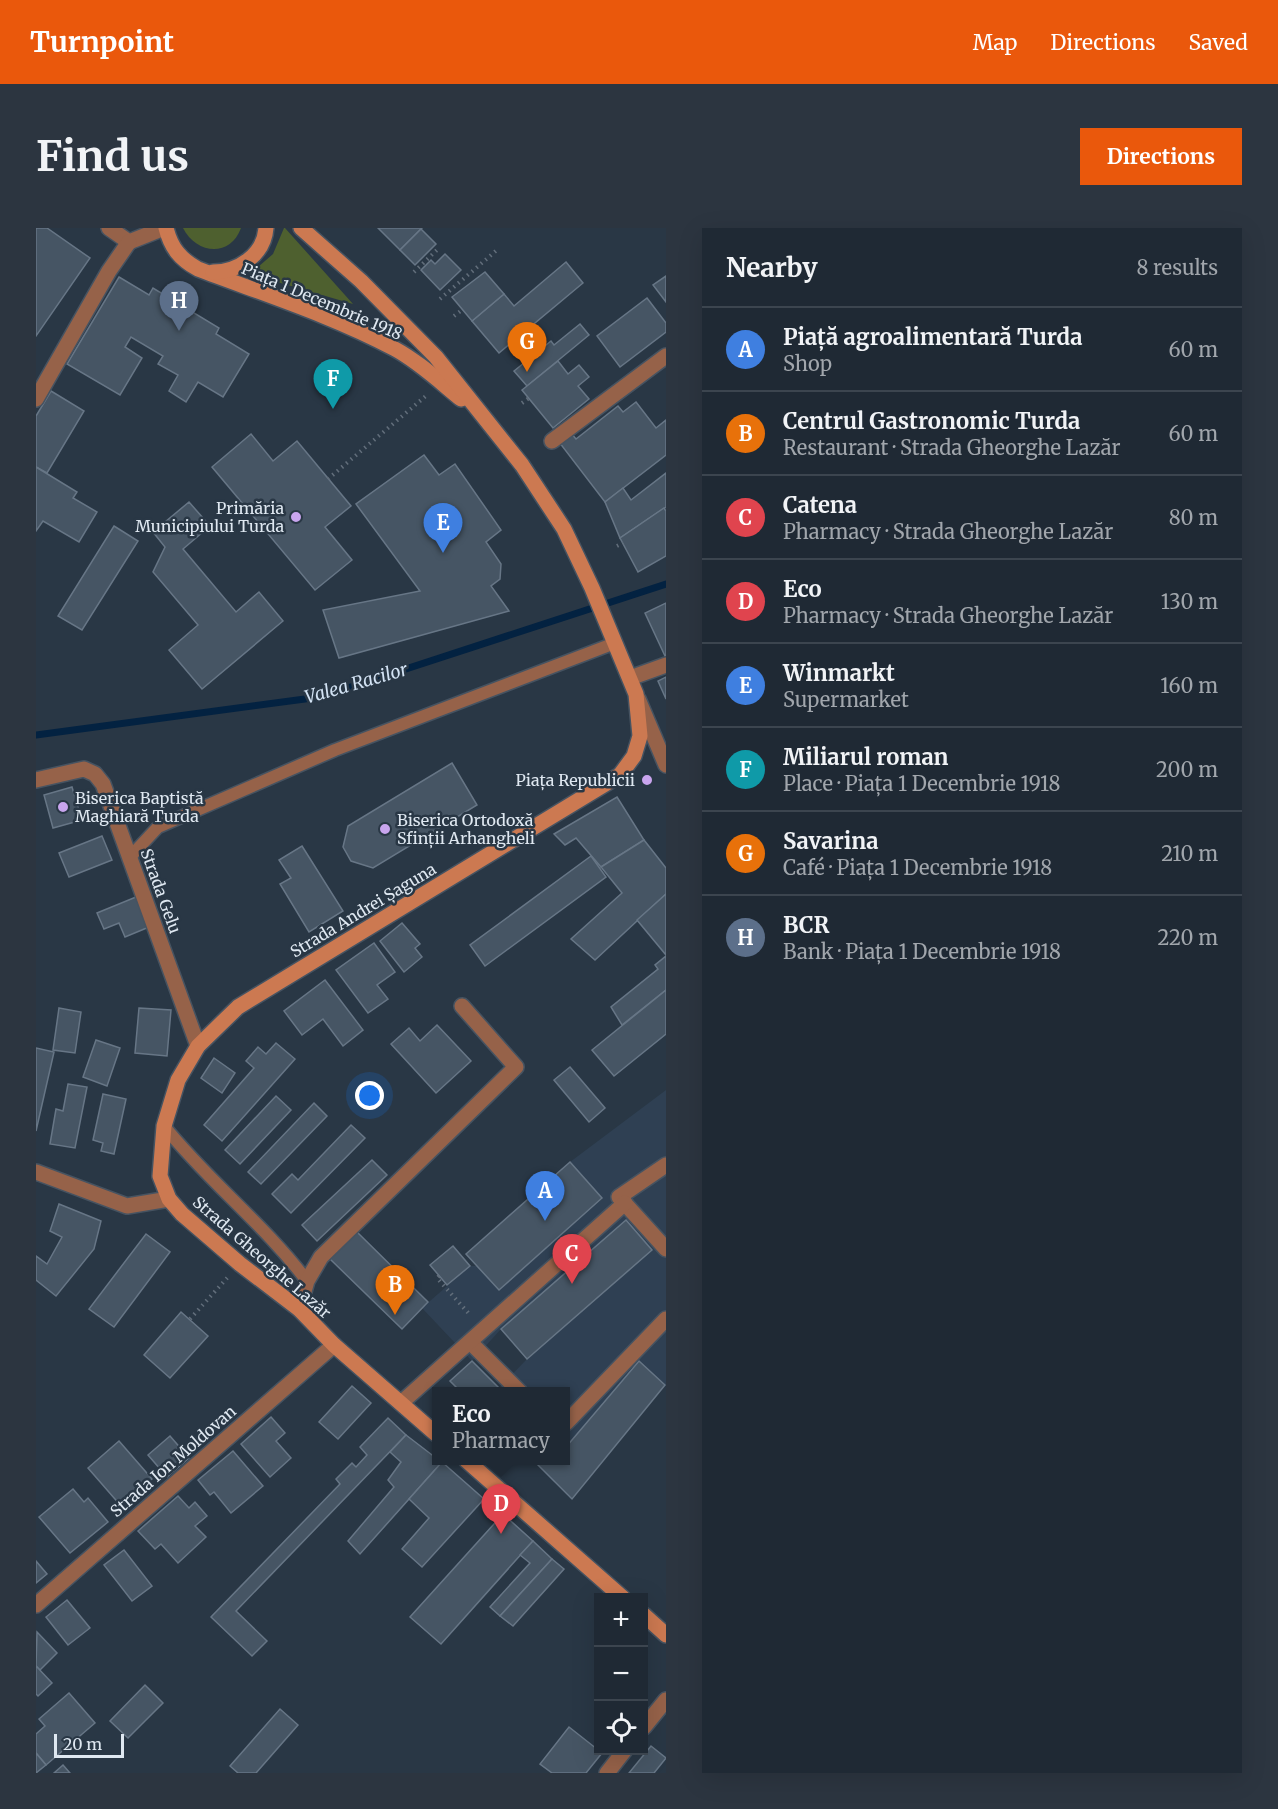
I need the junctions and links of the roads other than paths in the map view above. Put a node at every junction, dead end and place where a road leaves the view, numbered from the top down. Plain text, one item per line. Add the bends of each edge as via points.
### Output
1 (109, 228) edge
2 (165, 228) edge
3 (266, 228) edge
4 (301, 228) edge
5 (129, 242) junction
6 (198, 269) junction
7 (666, 356) edge
8 (36, 399) edge
9 (485, 417) junction
10 (552, 441) dead end
11 (615, 643) junction
12 (666, 665) edge
13 (630, 678) junction
14 (636, 694) junction
15 (666, 765) edge
16 (36, 780) edge
17 (129, 857) junction
18 (462, 1006) dead end
19 (198, 1046) junction
20 (164, 1126) junction
21 (666, 1164) edge
22 (36, 1172) edge
23 (169, 1199) junction
24 (625, 1203) junction
25 (666, 1250) edge
26 (308, 1281) junction
27 (299, 1309) junction
28 (666, 1319) edge
29 (470, 1342) junction
30 (334, 1345) junction
31 (515, 1387) edge
32 (401, 1403) junction
33 (570, 1419) edge
34 (432, 1430) edge
35 (471, 1465) edge
36 (617, 1593) edge
37 (36, 1605) edge
38 (648, 1619) edge
39 (666, 1635) edge
40 (666, 1700) edge
41 (648, 1722) edge
42 (621, 1755) edge
43 (607, 1773) edge

1 - 5 street
2 - 5 street
2 - 6 main road, Piața 1 Decembrie 1918 via 176,253
3 - 6 main road, Piața 1 Decembrie 1918 via 259,250 247,262 232,270
4 - 9 main road, Piața 1 Decembrie 1918 via 407,327
5 - 8 street
6 - 9 main road, Piața 1 Decembrie 1918 via 396,350
7 - 10 street
9 - 11 main road, Piața 1 Decembrie 1918 via 547,500
11 - 13 main road, Piața 1 Decembrie 1918
11 - 17 lane via 335,750 168,822
12 - 13 street
13 - 14 main road, Piața 1 Decembrie 1918
14 - 15 street
14 - 19 main road, Strada Andrei Șaguna via 640,736 634,756 620,775 238,1007
16 - 17 street, Strada Gelu via 84,769 95,774 103,784
17 - 19 street, Strada Gelu
18 - 26 street via 516,1067 328,1249
19 - 20 main road, Strada Andrei Șaguna via 178,1080
20 - 23 main road, Strada Andrei Șaguna via 159,1176
20 - 26 lane
21 - 24 street via 619,1197
22 - 23 street, Strada Gheorghe Lazăr via 128,1206
23 - 27 main road, Strada Gheorghe Lazăr via 240,1264
24 - 25 street
24 - 29 street
26 - 27 street
27 - 30 main road, Strada Gheorghe Lazăr
28 - 33 street
29 - 31 street
29 - 32 street
30 - 32 main road, Strada Gheorghe Lazăr
30 - 37 street, Strada Ion Moldovan
32 - 34 main road, Strada Gheorghe Lazăr
35 - 36 main road
38 - 39 main road
40 - 41 street
42 - 43 street

